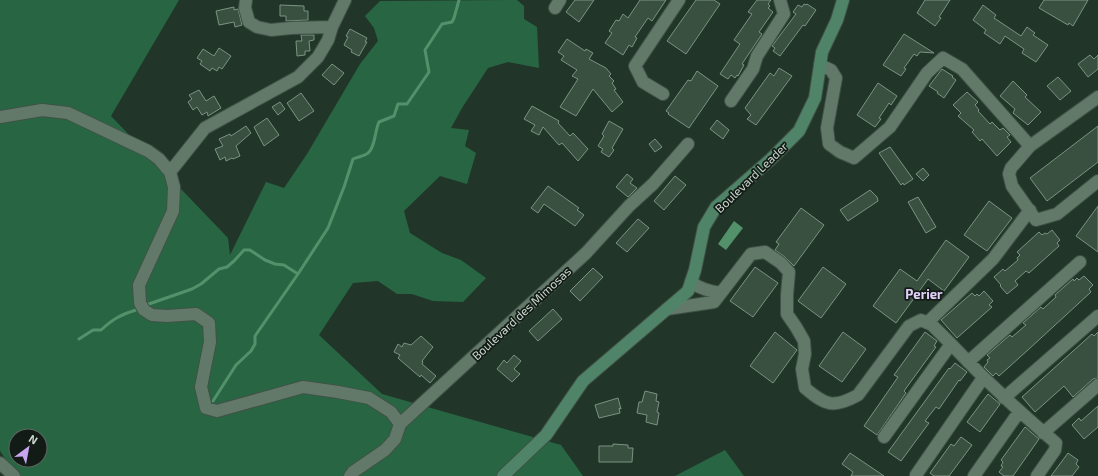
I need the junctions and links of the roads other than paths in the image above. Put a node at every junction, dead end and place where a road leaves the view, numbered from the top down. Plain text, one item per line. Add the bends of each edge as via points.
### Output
1 (246, 0) edge
2 (346, 0) edge
3 (679, 0) edge
4 (780, 0) edge
5 (843, 0) edge
6 (332, 27) junction
7 (820, 65) junction
8 (663, 94) dead end
9 (1098, 97) edge
10 (731, 101) dead end
11 (0, 117) edge
12 (688, 144) dead end
13 (1030, 146) junction
14 (170, 172) junction
15 (1097, 185) edge
16 (1030, 210) junction
17 (1080, 262) dead end
18 (691, 282) junction
19 (721, 293) junction
20 (667, 309) junction
21 (1098, 316) edge
22 (927, 323) junction
23 (951, 344) junction
24 (968, 362) junction
25 (983, 378) junction
26 (1098, 385) edge
27 (1004, 398) junction
28 (1019, 412) junction
29 (400, 424) junction
30 (1043, 433) junction
31 (884, 437) dead end
32 (0, 463) edge
33 (14, 476) edge
34 (350, 476) edge
35 (503, 476) edge
36 (916, 476) edge
37 (974, 476) edge
38 (1037, 476) edge

1 - 6 street via 249,22 257,27 271,30
2 - 6 street
3 - 8 street via 635,66 643,82
4 - 10 street via 784,14 757,56 753,69
5 - 7 street, Boulevard Leader via 822,52
6 - 14 street via 318,57 298,77 205,128
7 - 13 street via 831,70 836,78 827,128 829,144 854,158 890,127 927,73 943,58 962,69
7 - 18 street, Boulevard Leader via 815,98 799,130 771,159 716,207 704,227
9 - 13 street
11 - 14 street via 42,110 68,113 148,151 160,159
12 - 29 street, Boulevard des Mimosas via 586,253
13 - 16 street via 1009,174 1012,186
14 - 29 street via 174,187 173,211 139,285 140,303 144,310 152,315 196,314 209,323 210,342 201,387 206,408 217,411 303,387 369,398 390,412
15 - 16 street via 1057,214 1036,220
16 - 22 street via 993,259
17 - 24 street
18 - 19 street via 703,289
18 - 20 street, Boulevard Leader via 688,291
19 - 20 street via 714,302
19 - 22 street via 751,254 765,252 781,263 789,272 787,314 804,341 804,388 816,398 831,404 846,402 858,395 909,326 921,320
20 - 35 street, Boulevard Leader via 583,381 546,435
21 - 27 street
22 - 23 street
23 - 24 street
23 - 31 street
24 - 25 street
25 - 27 street
25 - 36 street
26 - 30 street
27 - 28 street
28 - 30 street
28 - 37 street
29 - 34 street, Boulevard des Mimosas via 395,439 385,450
30 - 38 street via 1056,443 1055,450
32 - 33 street

